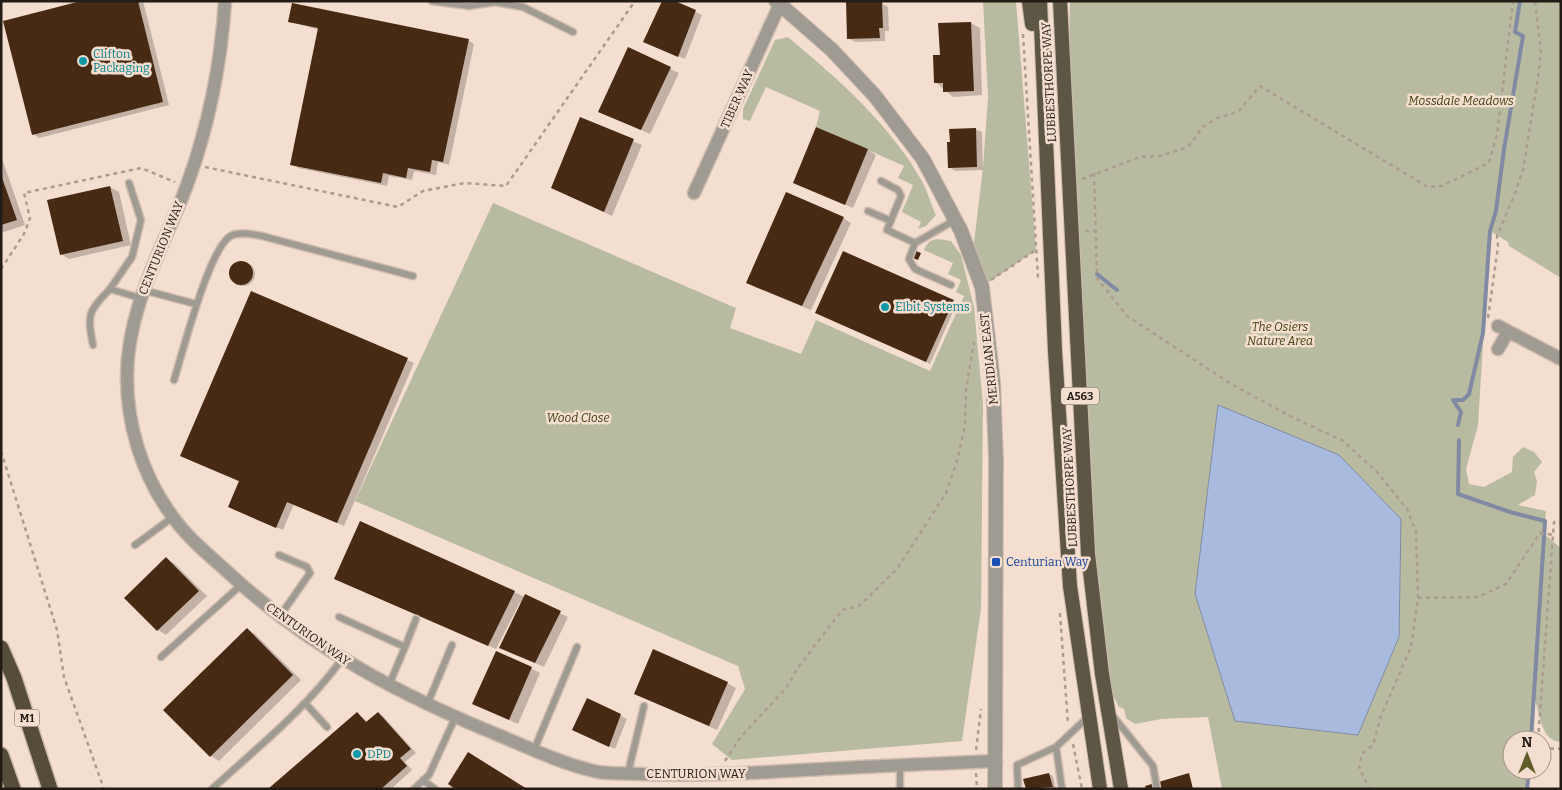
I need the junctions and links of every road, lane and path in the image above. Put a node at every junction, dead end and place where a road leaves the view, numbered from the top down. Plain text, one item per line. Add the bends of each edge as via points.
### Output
1 (225, 1) edge
2 (432, 1) edge
3 (635, 1) edge
4 (1030, 1) edge
5 (1040, 1) edge
6 (1060, 1) edge
7 (1070, 1) edge
8 (1513, 1) edge
9 (1535, 1) edge
10 (778, 3) edge
11 (1022, 27) dead end
12 (573, 32) dead end
13 (1067, 132) junction
14 (1046, 139) junction
15 (194, 164) junction
16 (1094, 174) junction
17 (881, 181) dead end
18 (1070, 181) junction
19 (129, 183) dead end
20 (186, 186) junction
21 (694, 193) dead end
22 (868, 211) dead end
23 (955, 220) junction
24 (891, 221) junction
25 (915, 243) junction
26 (1, 269) edge
27 (412, 276) dead end
28 (951, 285) dead end
29 (982, 286) junction
30 (110, 289) junction
31 (141, 294) junction
32 (196, 304) junction
33 (1502, 329) junction
34 (976, 333) dead end
35 (93, 345) dead end
36 (1498, 349) dead end
37 (1561, 359) edge
38 (174, 380) dead end
39 (1, 452) edge
40 (173, 517) junction
41 (1561, 523) edge
42 (1554, 535) junction
43 (136, 545) dead end
44 (279, 555) dead end
45 (240, 585) junction
46 (1418, 598) junction
47 (280, 616) junction
48 (339, 617) dead end
49 (416, 619) dead end
50 (452, 645) dead end
51 (404, 647) junction
52 (577, 647) dead end
53 (1, 648) edge
54 (161, 657) dead end
55 (342, 659) junction
56 (388, 686) junction
57 (305, 703) junction
58 (427, 705) junction
59 (644, 706) dead end
60 (1109, 711) junction
61 (1088, 717) junction
62 (455, 718) junction
63 (326, 727) dead end
64 (1539, 730) edge
65 (1056, 747) junction
66 (534, 750) junction
67 (1, 755) edge
68 (996, 761) junction
69 (900, 765) junction
70 (628, 773) junction
71 (715, 775) junction
72 (423, 780) junction
73 (13, 789) edge
74 (50, 789) edge
75 (104, 789) edge
76 (212, 789) edge
77 (414, 789) edge
78 (435, 789) edge
79 (900, 789) edge
80 (995, 789) edge
81 (1018, 789) edge
82 (1062, 789) edge
83 (1100, 789) edge
84 (1121, 789) edge
85 (1156, 789) edge
86 (1369, 789) edge

1 - 15 street, CENTURION WAY via 219,70
2 - 12 lane via 469,6 495,2 523,7
3 - 15 path via 506,186 465,183 448,186 423,191 398,207
4 - 14 highway
5 - 14 highway, LUBBESTHORPE WAY / A563
6 - 13 highway, LUBBESTHORPE WAY / A563
7 - 13 highway
8 - 16 path via 1497,135 1489,163 1439,187 1426,186 1260,86 1238,112 1203,126 1188,147 1160,156 1140,157
9 - 33 path via 1541,53 1523,170 1496,236 1498,246 1488,320
10 - 21 street, TIBER WAY
10 - 23 street, MERIDIAN EAST via 832,50 875,96 923,159
11 - 29 path via 1036,250
13 - 18 highway, LUBBESTHORPE WAY / A563
14 - 61 highway, LUBBESTHORPE WAY / A563 via 1070,586
15 - 20 street, CENTURION WAY
16 - 18 path
16 - 46 path via 1097,278 1127,316 1233,385 1343,441 1378,472 1407,508 1416,532
17 - 24 lane via 898,190 901,196
18 - 60 highway, LUBBESTHORPE WAY / A563 via 1088,554
19 - 30 lane via 141,220 132,257
20 - 26 path via 141,168 24,193 30,218 24,234
20 - 31 street, CENTURION WAY
22 - 24 lane
23 - 25 lane
23 - 29 street, MERIDIAN EAST
24 - 25 lane via 887,230
25 - 28 lane via 909,259 915,269
27 - 32 lane via 245,233 230,236 222,243
29 - 68 street, MERIDIAN EAST via 993,382 996,460
30 - 31 lane
30 - 35 lane via 94,306 88,320
31 - 32 lane
31 - 40 street, CENTURION WAY via 130,338 129,413 138,452 152,484
32 - 38 lane
33 - 36 street
33 - 37 street
34 - 71 path via 966,390 965,425 946,493 897,569 859,606 842,610 797,669 788,686 740,738
39 - 75 path via 57,630 64,677
40 - 43 lane
40 - 45 street, CENTURION WAY via 189,539
41 - 42 path via 1554,522
42 - 46 path via 1540,533 1506,584 1478,597
42 - 64 path
44 - 47 lane via 307,566 310,573
45 - 47 street, CENTURION WAY
45 - 54 lane
46 - 86 path via 1411,647 1381,716 1373,745 1362,754 1359,768
47 - 55 street, CENTURION WAY
48 - 51 lane
49 - 51 lane
50 - 58 lane
51 - 56 lane
52 - 66 lane
53 - 74 highway, M1
55 - 56 street, CENTURION WAY
55 - 57 lane
56 - 58 street, CENTURION WAY
57 - 63 lane
57 - 76 lane
58 - 62 street, CENTURION WAY
59 - 70 lane
60 - 84 highway, LUBBESTHORPE WAY / A563
60 - 85 lane via 1153,766
61 - 65 lane
61 - 83 highway, LUBBESTHORPE WAY / A563
62 - 66 street, CENTURION WAY
62 - 72 lane via 429,775
65 - 81 lane via 1016,765
65 - 82 lane
66 - 70 street, CENTURION WAY via 599,772
67 - 73 highway
68 - 69 street, CENTURION WAY
68 - 80 street, MERIDIAN EAST
69 - 71 street, CENTURION WAY
69 - 79 lane
70 - 71 street, CENTURION WAY
72 - 77 lane
72 - 78 lane

